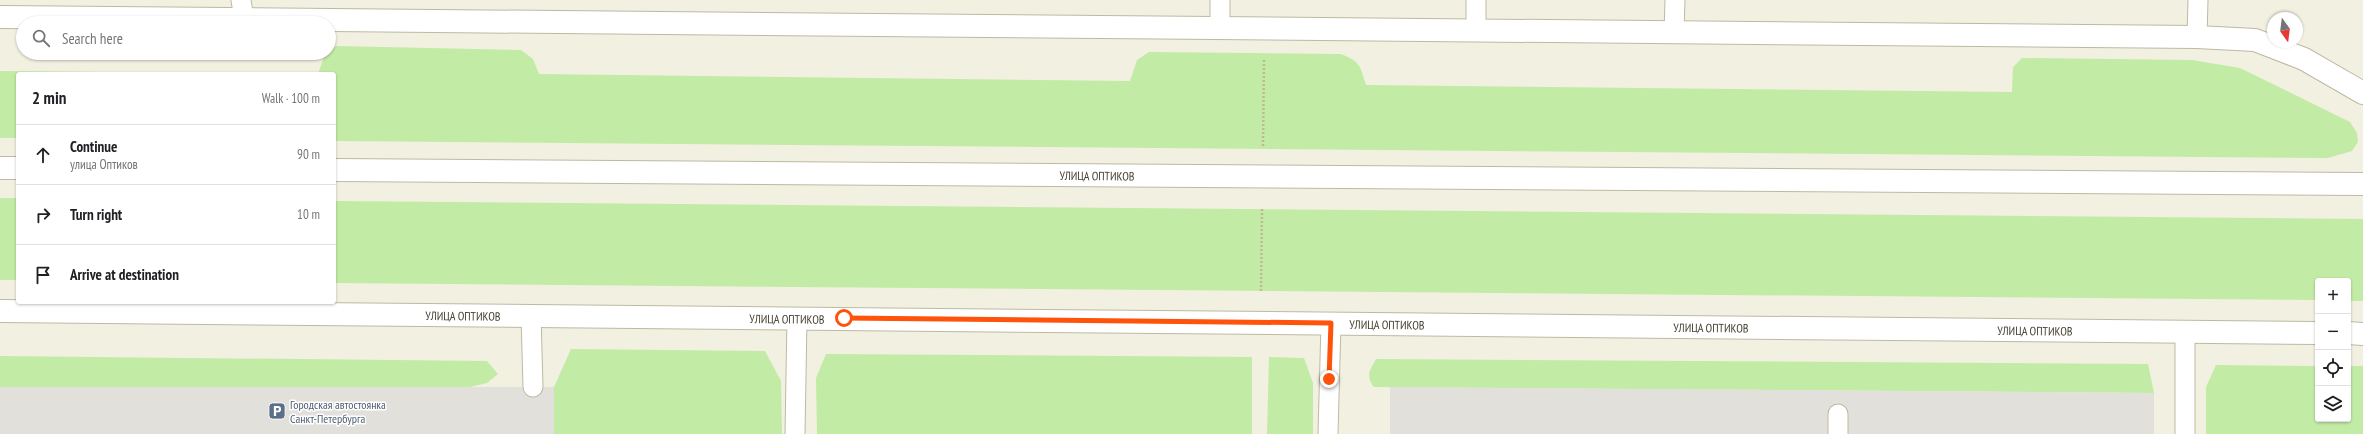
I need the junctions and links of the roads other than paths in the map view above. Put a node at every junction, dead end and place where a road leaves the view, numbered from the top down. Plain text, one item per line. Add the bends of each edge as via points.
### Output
1 (1220, 0) edge
2 (1476, 0) edge
3 (1674, 0) edge
4 (2198, 0) edge
5 (243, 10) edge
6 (35, 16) edge
7 (0, 17) edge
8 (16, 17) edge
9 (1220, 28) junction
10 (1476, 30) junction
11 (1674, 32) junction
12 (2197, 37) junction
13 (2363, 93) edge
14 (0, 168) edge
15 (16, 168) edge
16 (336, 170) edge
17 (2363, 184) edge
18 (0, 311) edge
19 (531, 315) junction
20 (797, 318) junction
21 (1331, 323) junction
22 (2185, 331) junction
23 (2315, 333) edge
24 (2351, 334) edge
25 (2363, 334) edge
26 (533, 387) dead end
27 (1838, 414) dead end
28 (795, 434) edge
29 (1328, 434) edge
30 (1838, 434) edge
31 (2184, 434) edge

1 - 9 lane
2 - 10 lane
3 - 11 lane
4 - 12 lane
5 - 6 street
5 - 9 street
7 - 8 street
9 - 10 street
10 - 11 street
11 - 12 street
12 - 13 street via 2255,40 2304,59
14 - 15 street
16 - 17 street, УЛИЦА ОПТИКОВ
18 - 19 street, УЛИЦА ОПТИКОВ
19 - 20 street, УЛИЦА ОПТИКОВ
19 - 26 lane
20 - 21 street, УЛИЦА ОПТИКОВ
20 - 28 lane
21 - 22 street, УЛИЦА ОПТИКОВ
21 - 29 lane
22 - 23 street, УЛИЦА ОПТИКОВ
22 - 31 lane
24 - 25 street
27 - 30 lane

